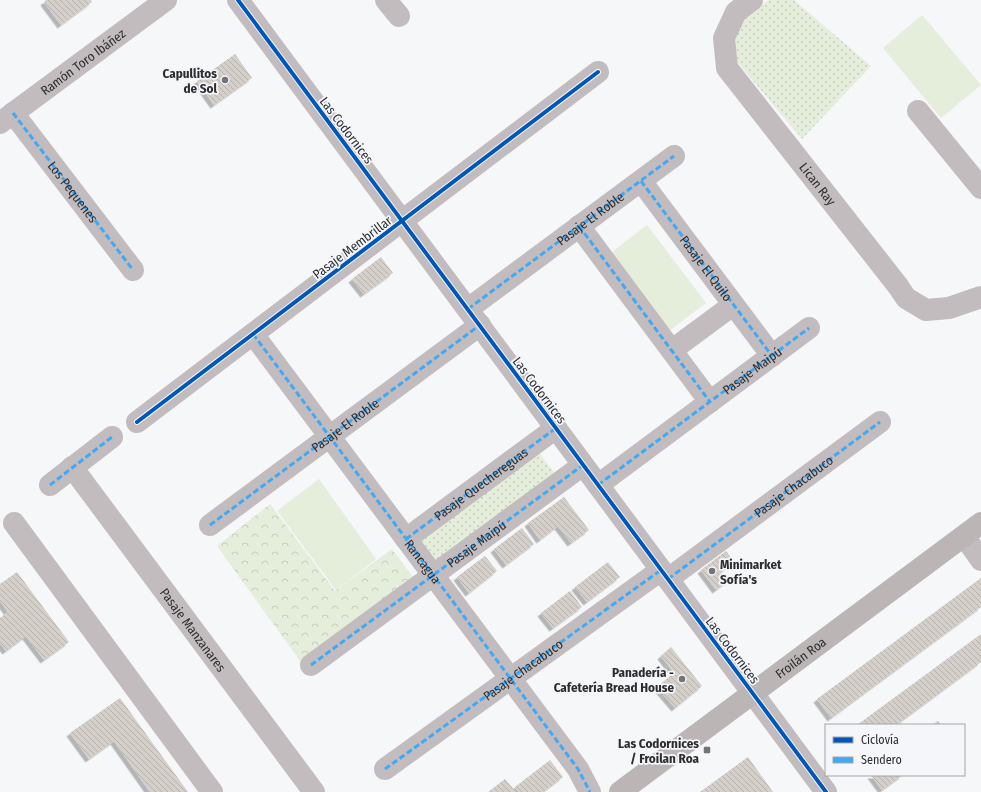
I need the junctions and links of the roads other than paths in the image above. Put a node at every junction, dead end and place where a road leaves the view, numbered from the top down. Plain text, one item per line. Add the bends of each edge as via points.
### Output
1 (166, 0) edge
2 (238, 0) edge
3 (752, 0) edge
4 (598, 72) dead end
5 (918, 111) dead end
6 (7, 118) edge
7 (674, 156) dead end
8 (641, 181) junction
9 (981, 188) edge
10 (402, 221) junction
11 (579, 226) junction
12 (133, 270) dead end
13 (981, 297) edge
14 (733, 304) junction
15 (474, 317) junction
16 (809, 328) dead end
17 (253, 334) junction
18 (672, 350) junction
19 (772, 356) junction
20 (710, 402) junction
21 (137, 422) dead end
22 (880, 422) dead end
23 (556, 428) junction
24 (112, 437) dead end
25 (330, 437) junction
26 (583, 465) junction
27 (72, 467) junction
28 (50, 485) dead end
29 (598, 485) junction
30 (14, 523) dead end
31 (210, 525) dead end
32 (972, 529) edge
33 (406, 540) junction
34 (981, 560) edge
35 (664, 574) junction
36 (433, 575) junction
37 (311, 664) dead end
38 (510, 679) junction
39 (753, 693) junction
40 (385, 769) dead end
41 (212, 792) edge
42 (314, 792) edge
43 (590, 792) edge
44 (620, 792) edge
45 (826, 792) edge

1 - 6 street, Ramón Toro Ibáñez
2 - 10 street, Las Codornices
3 - 13 street, Lican Ray via 736,12 724,38 728,68 906,298 926,310 949,308
4 - 10 street, Pasaje Membrillar
5 - 9 street
6 - 12 street, Los Pequenes
7 - 8 street, Pasaje El Roble
8 - 11 street, Pasaje El Roble
8 - 14 street, Pasaje El Quilo
10 - 15 street, Las Codornices
10 - 17 street, Pasaje Membrillar
11 - 15 street, Pasaje El Roble
11 - 18 street
14 - 18 street
14 - 19 street, Pasaje El Quilo
15 - 23 street, Las Codornices
15 - 25 street, Pasaje El Roble
16 - 19 street, Pasaje Maipú
17 - 21 street, Pasaje Membrillar
17 - 25 street, Rancagua
18 - 20 street
19 - 20 street, Pasaje Maipú
20 - 29 street, Pasaje Maipú
22 - 35 street, Pasaje Chacabuco
23 - 26 street, Las Codornices
23 - 33 street, Pasaje Quechereguas
24 - 27 street
25 - 31 street, Pasaje El Roble
25 - 33 street, Rancagua
26 - 29 street, Las Codornices
26 - 36 street, Pasaje Maipú
27 - 28 street
27 - 42 street, Pasaje Manzanares
29 - 35 street, Las Codornices
30 - 41 street
32 - 34 street
32 - 39 main road, Froilán Roa
33 - 36 street, Rancagua
35 - 38 street, Pasaje Chacabuco
35 - 39 street, Las Codornices
36 - 37 street, Pasaje Maipú
36 - 38 street, Rancagua
38 - 40 street, Pasaje Chacabuco
38 - 43 street, Rancagua via 578,769
39 - 44 main road, Froilán Roa
39 - 45 street, Las Codornices

